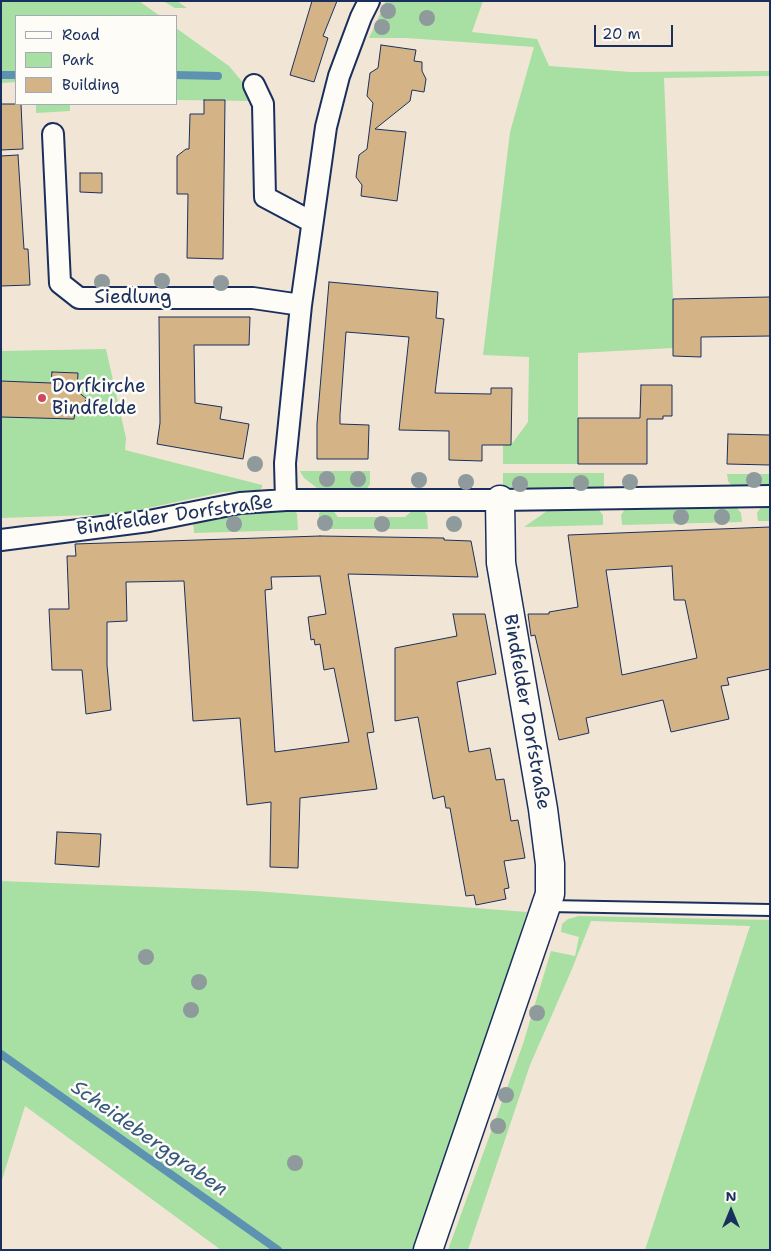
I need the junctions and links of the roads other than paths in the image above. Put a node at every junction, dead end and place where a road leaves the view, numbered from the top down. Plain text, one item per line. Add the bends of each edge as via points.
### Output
1 (368, 1) edge
2 (254, 85) dead end
3 (53, 134) dead end
4 (312, 222) junction
5 (301, 305) junction
6 (770, 496) edge
7 (286, 500) junction
8 (500, 500) junction
9 (1, 540) edge
10 (548, 900) junction
11 (770, 910) edge
12 (428, 1250) edge

1 - 4 street via 339,76 326,127
2 - 4 street via 263,104 264,197
3 - 5 street, Siedlung via 60,283 79,298 252,298
4 - 5 street
5 - 7 street via 285,463
6 - 8 street, Bindfelder Dorfstraße
7 - 8 street, Bindfelder Dorfstraße
7 - 9 street, Bindfelder Dorfstraße via 240,503 149,521
8 - 10 street, Bindfelder Dorfstraße via 501,563 543,809 550,864
10 - 11 lane
10 - 12 street, Bindfelder Dorfstraße

